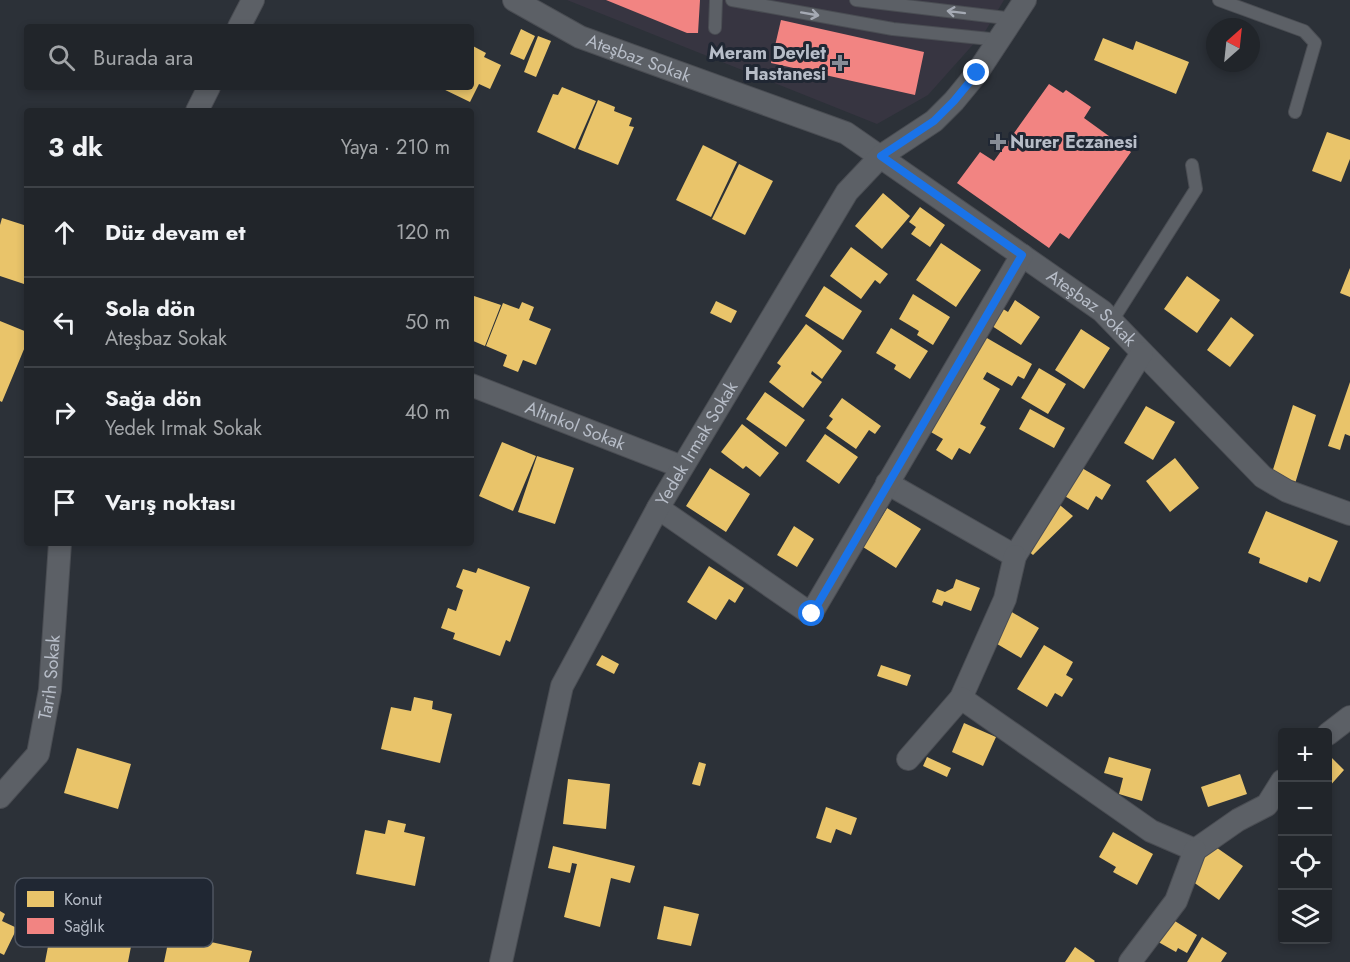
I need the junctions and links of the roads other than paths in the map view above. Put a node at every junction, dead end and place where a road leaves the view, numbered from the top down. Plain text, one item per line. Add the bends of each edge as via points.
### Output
1 (253, 0) edge
2 (514, 0) edge
3 (716, 0) edge
4 (732, 0) edge
5 (856, 0) edge
6 (1219, 0) edge
7 (1019, 9) edge
8 (856, 22) junction
9 (241, 24) edge
10 (715, 28) dead end
11 (1000, 40) junction
12 (208, 90) edge
13 (198, 108) edge
14 (1295, 112) dead end
15 (881, 156) junction
16 (1192, 165) dead end
17 (1022, 255) junction
18 (1112, 321) junction
19 (1142, 353) junction
20 (474, 386) edge
21 (682, 467) junction
22 (887, 483) junction
23 (658, 508) junction
24 (1350, 514) edge
25 (60, 546) edge
26 (1015, 556) junction
27 (961, 698) junction
28 (1350, 717) edge
29 (1332, 731) edge
30 (908, 759) dead end
31 (1281, 782) edge
32 (0, 797) edge
33 (1195, 850) junction
34 (501, 962) edge
35 (1130, 962) edge

1 - 9 street
2 - 15 street, Ateşbaz Sokak via 580,37 846,133
3 - 10 lane
4 -> 8 lane
7 -> 5 lane
5 - 8 lane
6 - 14 lane via 1304,31 1315,43
7 - 11 street, Yedek Irmak Sokak
8 - 11 lane
11 - 15 street, Yedek Irmak Sokak via 934,121
12 - 13 street
15 - 17 street, Ateşbaz Sokak
15 - 21 street, Yedek Irmak Sokak via 847,192
16 - 18 lane via 1196,189
17 - 18 street, Ateşbaz Sokak
17 - 22 street
18 - 19 street, Ateşbaz Sokak
19 - 24 street, Ateşbaz Sokak via 1263,477 1287,491
19 - 26 street
20 - 21 street, Altınkol Sokak
21 - 23 street, Yedek Irmak Sokak
22 - 23 street via 812,614
22 - 26 street
23 - 34 street, Yedek Irmak Sokak via 562,686
25 - 32 street, Tarih Sokak via 50,690 38,754
26 - 27 street via 1005,599
27 - 30 street
27 - 33 street via 1151,831
28 - 29 street
31 - 33 street via 1267,805
33 - 35 street via 1176,901

